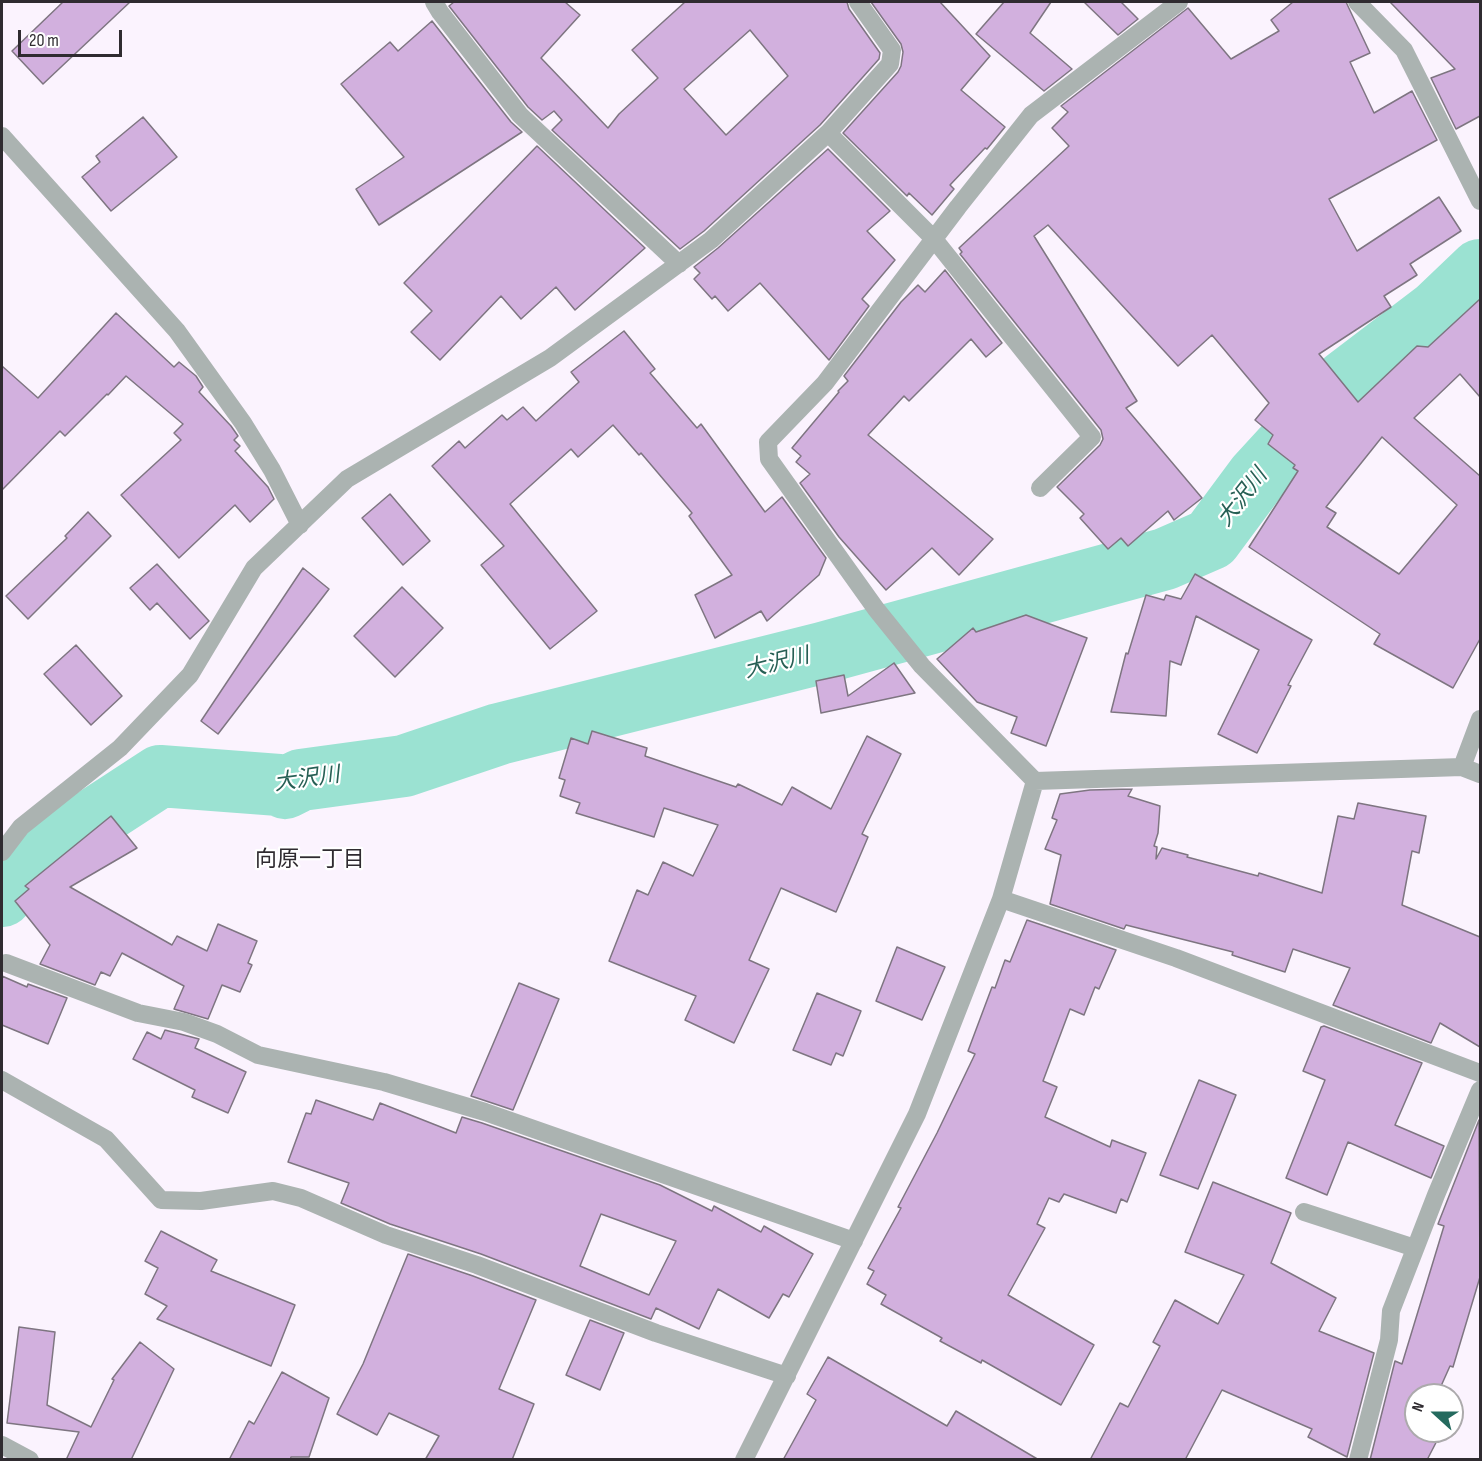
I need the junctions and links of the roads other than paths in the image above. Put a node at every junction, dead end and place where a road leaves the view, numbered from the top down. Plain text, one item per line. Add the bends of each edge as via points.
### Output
1 (434, 2) edge
2 (858, 2) edge
3 (1179, 2) edge
4 (1357, 2) edge
5 (828, 133) junction
6 (2, 136) edge
7 (1478, 189) edge
8 (934, 239) junction
9 (679, 264) junction
10 (1040, 488) dead end
11 (300, 525) junction
12 (1480, 719) edge
13 (1462, 767) junction
14 (1480, 774) edge
15 (1035, 781) junction
16 (2, 852) edge
17 (1001, 899) junction
18 (6, 963) dead end
19 (1480, 1072) edge
20 (2, 1080) edge
21 (1480, 1090) edge
22 (1304, 1212) dead end
23 (854, 1241) junction
24 (1415, 1248) junction
25 (787, 1376) junction
26 (2, 1445) edge
27 (30, 1460) edge
28 (744, 1460) edge
29 (1358, 1460) edge

1 - 9 street via 520,115
2 - 5 street via 892,50 890,64
3 - 8 street via 1031,115
4 - 7 street via 1404,50
5 - 8 street
5 - 9 street via 711,240
6 - 11 street via 177,331 243,423
8 - 10 street via 1092,437
8 - 15 street via 825,383 768,442 769,459 876,609 922,666
9 - 11 street via 550,358 347,479
11 - 16 street via 254,568 190,675 120,748 21,827
12 - 13 street
13 - 14 street
13 - 15 street
15 - 17 street
17 - 19 street via 1176,958
17 - 23 street via 917,1114
18 - 23 street via 138,1013 184,1022 217,1034 258,1055 384,1082 485,1112
20 - 25 street via 106,1138 161,1200 201,1201 273,1191 301,1198 386,1235
21 - 24 street
22 - 24 street
23 - 25 street
24 - 29 street via 1391,1311 1389,1340
25 - 28 street
26 - 27 street

